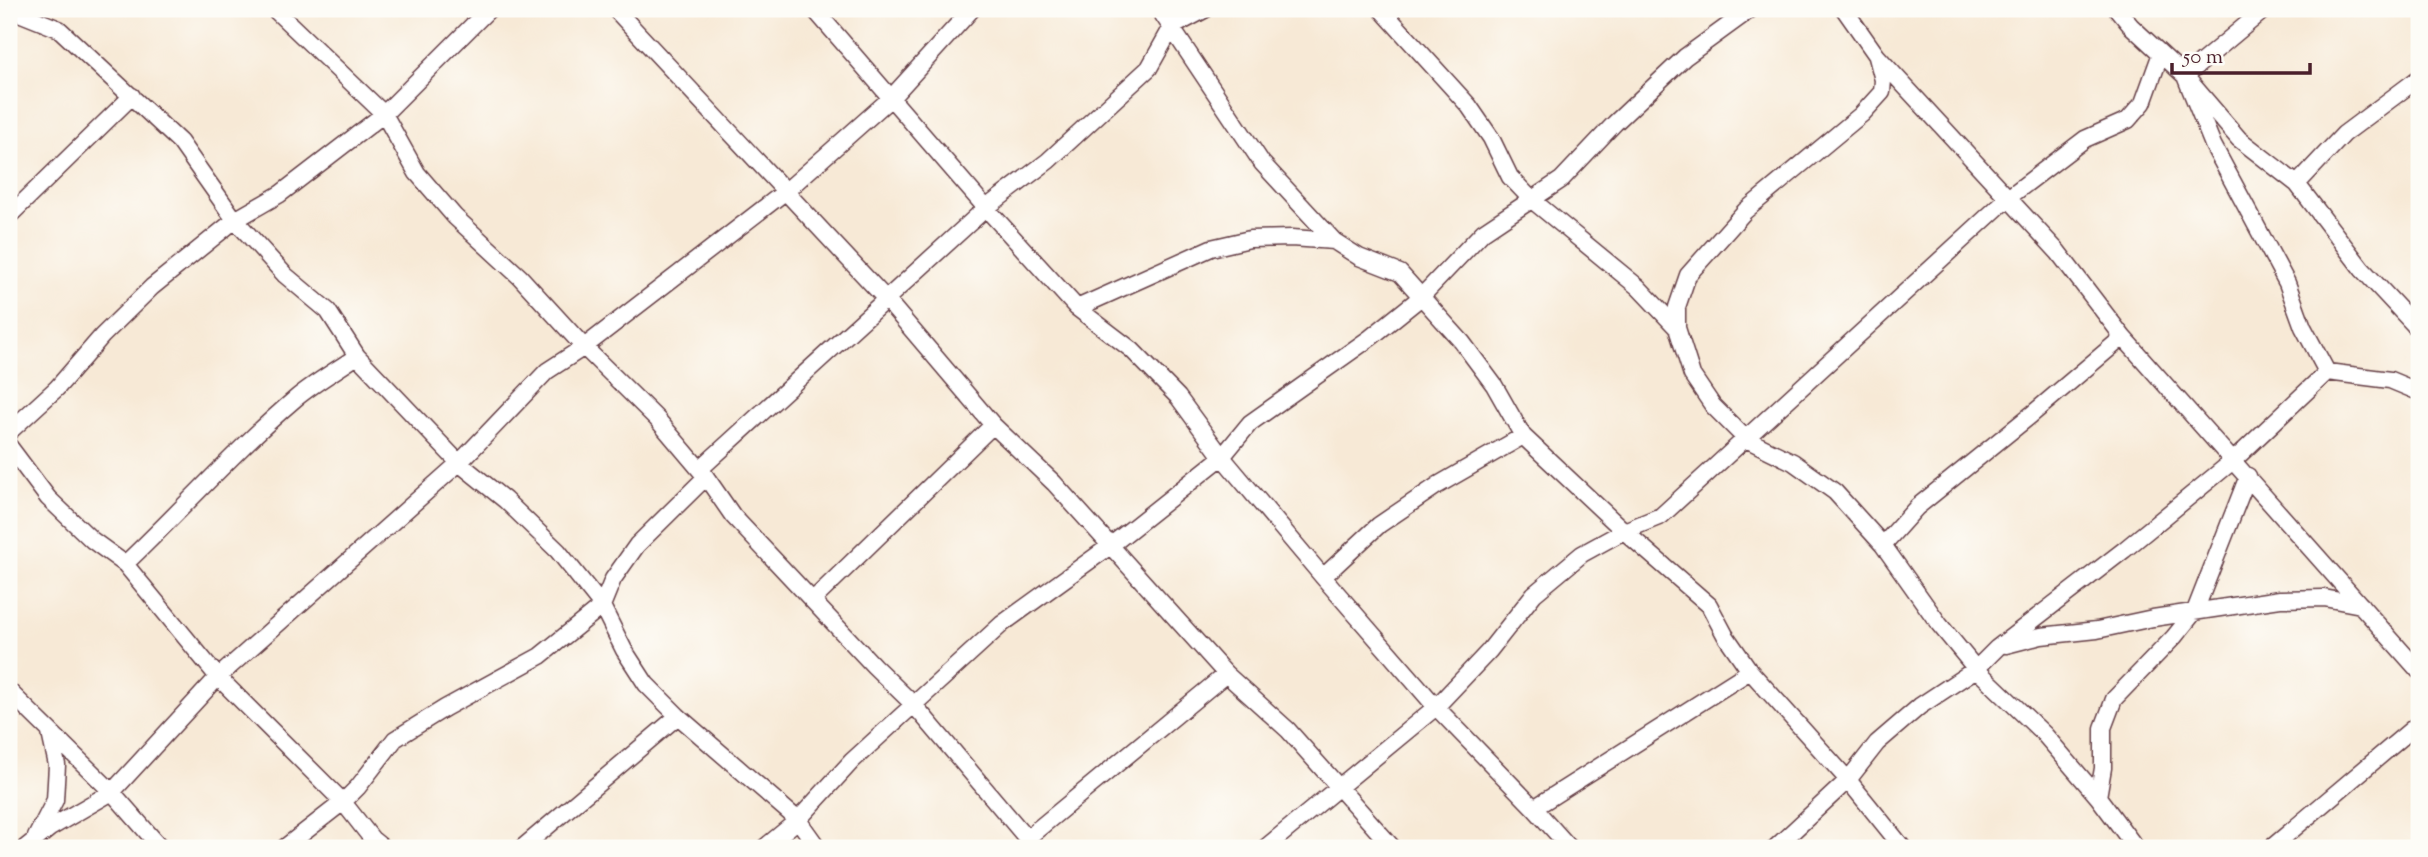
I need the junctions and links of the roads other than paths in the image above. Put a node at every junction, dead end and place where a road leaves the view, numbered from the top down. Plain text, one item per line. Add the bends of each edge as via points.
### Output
1 (9, 9) edge
2 (46, 9) edge
3 (489, 9) edge
4 (615, 9) edge
5 (814, 9) edge
6 (972, 9) edge
7 (1159, 9) edge
8 (1206, 9) edge
9 (1381, 9) edge
10 (1751, 9) edge
11 (1844, 9) edge
12 (2117, 9) edge
13 (2265, 9) edge
14 (278, 10) edge
15 (1172, 27) junction
16 (59, 29) junction
17 (1877, 56) junction
18 (2160, 56) junction
19 (2185, 76) junction
20 (2419, 78) edge
21 (132, 96) junction
22 (892, 97) junction
23 (384, 114) junction
24 (2297, 184) junction
25 (786, 191) junction
26 (2009, 197) junction
27 (1532, 200) junction
28 (986, 208) junction
29 (9, 216) edge
30 (234, 220) junction
31 (1334, 241) junction
32 (885, 298) junction
33 (1420, 299) junction
34 (1077, 308) junction
35 (1677, 328) junction
36 (2419, 330) edge
37 (2123, 337) junction
38 (584, 347) junction
39 (358, 356) junction
40 (2327, 372) junction
41 (2419, 392) edge
42 (993, 425) junction
43 (9, 432) edge
44 (1523, 436) junction
45 (1746, 439) junction
46 (9, 446) edge
47 (1222, 457) junction
48 (2234, 460) junction
49 (459, 463) junction
50 (703, 473) junction
51 (2248, 476) junction
52 (1624, 531) junction
53 (1883, 545) junction
54 (1110, 546) junction
55 (125, 564) junction
56 (1322, 577) junction
57 (813, 600) junction
58 (2361, 605) junction
59 (602, 606) junction
60 (2194, 611) junction
61 (1997, 648) junction
62 (1976, 669) junction
63 (1750, 671) junction
64 (2419, 671) edge
65 (1226, 674) junction
66 (218, 677) junction
67 (9, 691) edge
68 (914, 705) junction
69 (1436, 706) junction
70 (678, 716) junction
71 (2419, 723) edge
72 (50, 733) junction
73 (1848, 780) junction
74 (1340, 787) junction
75 (112, 792) junction
76 (2098, 797) junction
77 (343, 802) junction
78 (1534, 807) junction
79 (798, 820) junction
80 (30, 844) edge
81 (1030, 844) edge
82 (161, 848) edge
83 (284, 848) edge
84 (383, 848) edge
85 (522, 848) edge
86 (764, 848) edge
87 (818, 848) edge
88 (1265, 848) edge
89 (1393, 848) edge
90 (1570, 848) edge
91 (1775, 848) edge
92 (1903, 848) edge
93 (2136, 848) edge
94 (2271, 848) edge

1 - 16 street
2 - 16 street
3 - 23 street
4 - 25 street
5 - 22 street
6 - 22 street
7 - 15 street
8 - 15 street
9 - 27 street via 1469,106 1510,177
10 - 27 street via 1685,57 1561,180
11 - 17 street
12 - 18 street
13 - 19 street
14 - 23 street
15 - 28 street via 1149,68 1048,161
15 - 31 street via 1262,163
16 - 21 street
17 - 26 street
17 - 35 street via 1882,92 1745,211 1688,275 1677,307
18 - 19 street
18 - 26 street via 2143,103 2128,120 2085,139
19 - 24 street via 2239,139
19 - 40 street via 2213,145 2287,283
20 - 24 street via 2344,134
21 - 29 street
21 - 30 street via 180,142
22 - 25 street
22 - 28 street
23 - 30 street via 280,194
23 - 38 street via 417,173 454,217 520,276
24 - 36 street via 2362,269
25 - 32 street
25 - 38 street
26 - 37 street
26 - 45 street
27 - 33 street via 1483,232
27 - 35 street via 1638,287
28 - 32 street
28 - 34 street
30 - 39 street via 285,275 328,311
30 - 43 street via 152,287
31 - 33 street via 1400,273
31 - 34 street via 1250,239 1211,248
32 - 42 street
32 - 50 street
33 - 44 street via 1462,342
33 - 47 street via 1250,423
34 - 47 street via 1132,350 1178,397
35 - 45 street via 1692,375 1713,406
37 - 48 street
37 - 53 street via 1917,507
38 - 49 street via 547,371
38 - 50 street via 657,418
39 - 49 street
39 - 55 street via 298,397
40 - 41 street via 2390,380
40 - 48 street
42 - 54 street via 1054,483
42 - 57 street
44 - 52 street
44 - 56 street via 1379,525
45 - 52 street via 1661,516
45 - 53 street via 1793,462 1835,492
46 - 55 street via 48,498
47 - 54 street
47 - 56 street
48 - 51 street
48 - 61 street
49 - 59 street via 558,551
49 - 66 street
50 - 57 street via 733,516
50 - 59 street via 637,545 613,579
51 - 58 street
51 - 60 street
52 - 63 street via 1709,605
52 - 69 street via 1582,554 1534,594 1489,651
53 - 62 street
54 - 65 street
54 - 68 street via 1002,624
55 - 66 street
56 - 69 street
57 - 68 street
58 - 60 street via 2324,598
58 - 64 street
59 - 70 street via 646,684
59 - 77 street via 540,656 395,739
60 - 61 street via 2041,636
60 - 76 street via 2114,699 2103,727
61 - 62 street
62 - 73 street via 1920,706 1877,743
62 - 76 street via 2044,734
63 - 73 street
63 - 78 street
65 - 74 street via 1289,730
65 - 81 street
66 - 75 street
66 - 77 street
67 - 72 street
68 - 79 street via 852,761
68 - 81 street
69 - 74 street
69 - 78 street
70 - 79 street
70 - 85 street
71 - 94 street
72 - 75 street
72 - 80 street via 57,765 55,800
73 - 91 street
73 - 92 street
74 - 88 street
74 - 89 street
75 - 80 street
75 - 82 street
76 - 93 street
77 - 83 street
77 - 84 street
78 - 90 street
79 - 86 street
79 - 87 street

